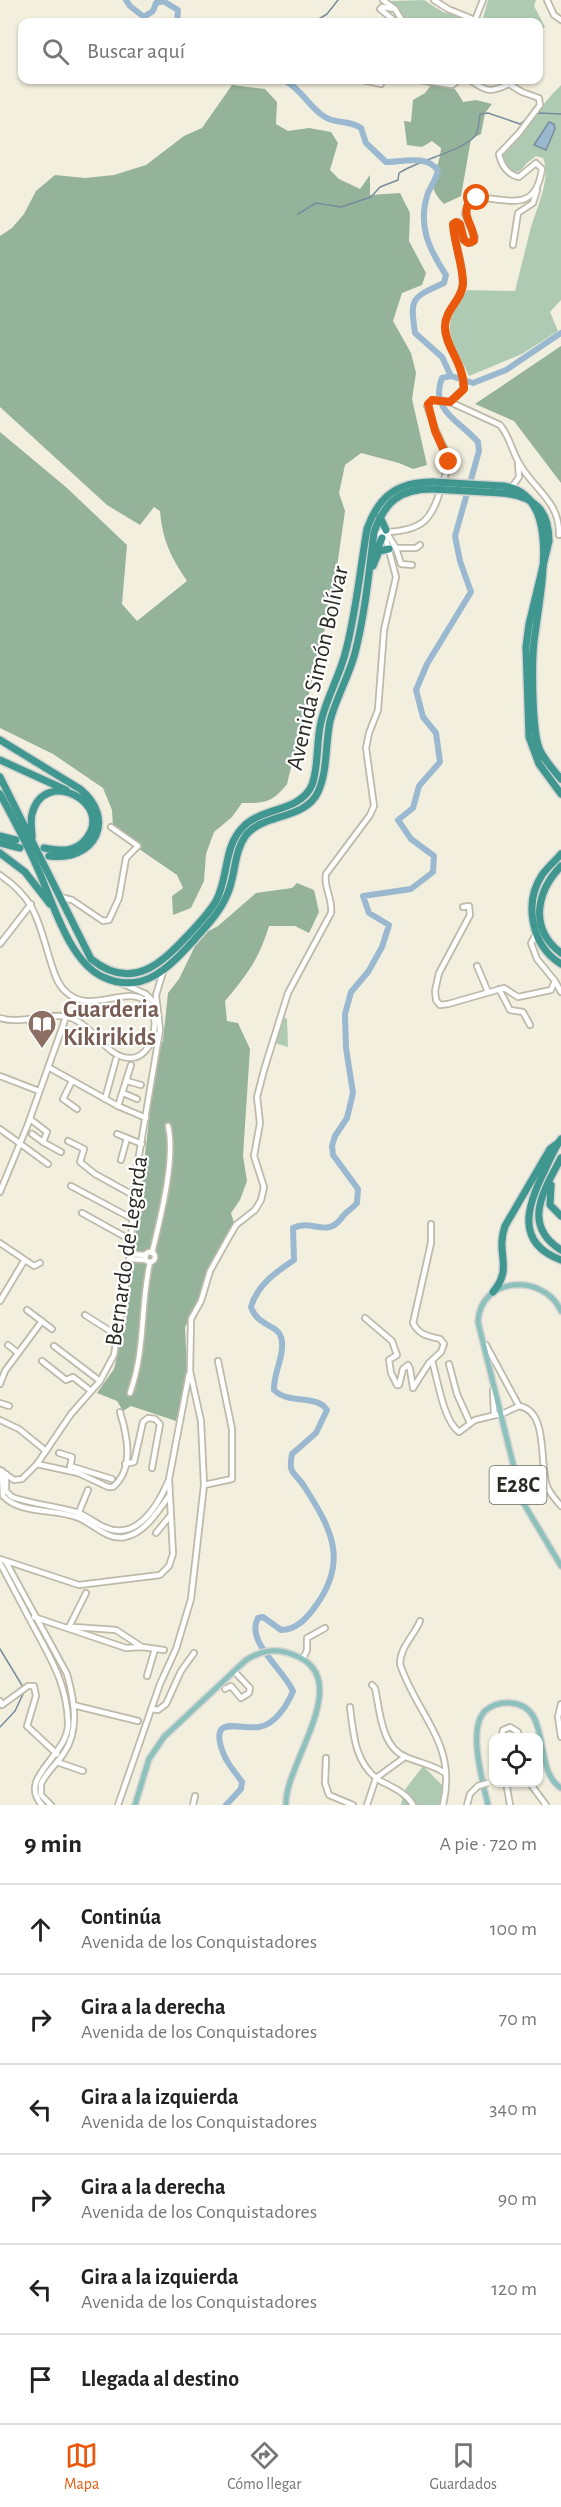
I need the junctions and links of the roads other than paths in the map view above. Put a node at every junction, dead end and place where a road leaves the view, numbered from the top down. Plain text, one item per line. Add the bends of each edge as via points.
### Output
1 (383, 0) edge
2 (434, 0) edge
3 (483, 0) edge
4 (547, 0) edge
5 (395, 9) junction
6 (391, 18) edge
7 (401, 18) edge
8 (467, 18) edge
9 (476, 18) edge
10 (561, 20) edge
11 (477, 84) edge
12 (504, 84) edge
13 (512, 84) edge
14 (537, 184) junction
15 (513, 245) dead end
16 (448, 402) junction
17 (518, 462) junction
18 (432, 485) junction
19 (512, 487) junction
20 (503, 489) junction
21 (380, 517) junction
22 (386, 534) junction
23 (558, 539) joint
24 (420, 545) dead end
25 (392, 549) junction
26 (412, 565) dead end
27 (373, 566) junction
28 (551, 572) dead end
29 (367, 585) junction
30 (0, 740) edge
31 (0, 760) edge
32 (0, 777) edge
33 (561, 779) edge
34 (71, 793) junction
35 (0, 794) edge
36 (561, 794) edge
37 (111, 827) dead end
38 (0, 836) edge
39 (16, 840) dead end
40 (0, 843) edge
41 (32, 843) junction
42 (20, 848) dead end
43 (44, 848) dead end
44 (0, 853) edge
45 (561, 854) edge
46 (49, 856) dead end
47 (561, 866) edge
48 (2, 876) edge
49 (59, 897) junction
50 (31, 904) junction
51 (463, 907) dead end
52 (57, 915) junction
53 (536, 934) junction
54 (0, 944) edge
55 (561, 953) edge
56 (561, 964) edge
57 (477, 966) dead end
58 (164, 972) junction
59 (555, 981) junction
60 (117, 982) junction
61 (499, 989) junction
62 (488, 992) junction
63 (561, 992) edge
64 (156, 1004) junction
65 (155, 1013) junction
66 (66, 1017) junction
67 (0, 1018) edge
68 (530, 1025) dead end
69 (116, 1059) dead end
70 (131, 1065) dead end
71 (48, 1067) junction
72 (0, 1076) edge
73 (126, 1080) junction
74 (72, 1081) junction
75 (141, 1085) dead end
76 (39, 1091) junction
77 (123, 1093) junction
78 (105, 1099) junction
79 (136, 1099) dead end
80 (118, 1106) junction
81 (77, 1109) dead end
82 (146, 1118) junction
83 (30, 1119) junction
84 (168, 1126) dead end
85 (0, 1130) edge
86 (32, 1134) dead end
87 (117, 1134) dead end
88 (127, 1138) junction
89 (68, 1141) dead end
90 (560, 1141) edge
91 (43, 1142) junction
92 (142, 1144) junction
93 (20, 1145) junction
94 (61, 1152) dead end
95 (561, 1158) edge
96 (120, 1160) dead end
97 (48, 1164) dead end
98 (556, 1168) junction
99 (71, 1186) dead end
100 (0, 1192) edge
101 (133, 1195) junction
102 (82, 1213) dead end
103 (561, 1216) edge
104 (131, 1218) junction
105 (431, 1224) dead end
106 (129, 1239) junction
107 (0, 1243) edge
108 (561, 1250) edge
109 (152, 1252) junction
110 (129, 1257) junction
111 (147, 1259) junction
112 (561, 1260) edge
113 (24, 1261) junction
114 (40, 1263) dead end
115 (493, 1292) junction
116 (0, 1301) edge
117 (27, 1310) dead end
118 (561, 1311) edge
119 (85, 1315) dead end
120 (365, 1318) dead end
121 (42, 1322) junction
122 (52, 1329) dead end
123 (118, 1336) junction
124 (482, 1338) junction
125 (8, 1345) dead end
126 (54, 1346) dead end
127 (18, 1353) junction
128 (432, 1360) junction
129 (42, 1361) dead end
130 (218, 1361) dead end
131 (449, 1364) dead end
132 (190, 1371) junction
133 (100, 1381) junction
134 (0, 1384) edge
135 (91, 1391) junction
136 (130, 1393) dead end
137 (0, 1403) edge
138 (9, 1406) dead end
139 (519, 1406) junction
140 (120, 1412) dead end
141 (498, 1414) junction
142 (0, 1420) edge
143 (470, 1423) junction
144 (46, 1451) junction
145 (59, 1453) dead end
146 (37, 1464) junction
147 (125, 1464) junction
148 (70, 1468) junction
149 (152, 1468) dead end
150 (3, 1472) edge
151 (112, 1479) dead end
152 (169, 1479) junction
153 (204, 1485) junction
154 (88, 1490) dead end
155 (169, 1496) junction
156 (561, 1506) edge
157 (79, 1512) junction
158 (170, 1516) junction
159 (156, 1533) dead end
160 (552, 1550) junction
161 (561, 1559) edge
162 (2, 1561) edge
163 (561, 1566) edge
164 (86, 1593) dead end
165 (35, 1616) junction
166 (29, 1618) junction
167 (420, 1621) dead end
168 (69, 1627) junction
169 (325, 1628) dead end
170 (142, 1647) junction
171 (154, 1649) junction
172 (164, 1650) dead end
173 (194, 1653) dead end
174 (303, 1659) junction
175 (236, 1669) junction
176 (147, 1676) dead end
177 (372, 1685) dead end
178 (225, 1689) dead end
179 (1, 1704) edge
180 (67, 1704) junction
181 (561, 1704) edge
182 (73, 1705) junction
183 (350, 1707) dead end
184 (151, 1709) junction
185 (138, 1721) dead end
186 (502, 1733) edge
187 (518, 1733) edge
188 (561, 1737) edge
189 (57, 1754) junction
190 (405, 1757) junction
191 (326, 1758) dead end
192 (57, 1762) junction
193 (83, 1771) dead end
194 (445, 1773) junction
195 (376, 1778) junction
196 (489, 1783) edge
197 (507, 1787) edge
198 (533, 1787) edge
199 (561, 1788) edge
200 (195, 1796) dead end
201 (42, 1805) edge
202 (51, 1805) edge
203 (118, 1805) edge
204 (135, 1805) edge
205 (193, 1805) edge
206 (286, 1805) edge
207 (352, 1805) edge
208 (367, 1805) edge
209 (413, 1805) edge
210 (443, 1805) edge
211 (466, 1805) edge
212 (488, 1805) edge
213 (510, 1805) edge
214 (546, 1805) edge

1 - 5 street
2 - 8 street
3 - 9 street
4 - 10 street
5 - 6 street via 380,8
5 - 7 street
11 - 12 street via 495,91
13 - 14 street via 538,97 540,105 499,154 502,165 513,176 519,177 531,165 540,165
14 - 15 street via 533,202 516,216
14 - 16 street via 523,201 477,198 468,204 465,214 475,237 471,243 464,240 458,222 453,224 463,283 446,317 445,330 464,375 464,389
16 - 17 street via 500,425
16 - 22 street via 429,400 428,404 431,420 449,458 436,505 416,527
17 - 19 street via 519,477
17 - 23 street via 553,507 558,518
18 - 20 highway, Avenida Simón Bolívar, bridge
18 - 21 highway, Avenida Simón Bolívar via 401,494
18 - 49 highway, Avenida Simón Bolívar via 407,484 397,489 372,516 345,655 321,720 312,783 298,801 261,814 236,834 220,891 200,921 155,966 118,973 91,959
19 - 20 highway, Avenida Simón Bolívar
19 - 23 highway, Avenida Simón Bolívar via 541,497 551,510
20 - 36 highway, Avenida Simón Bolívar via 537,506 549,527 529,624 526,671 532,752
21 - 22 highway
21 - 29 highway, Avenida Simón Bolívar via 374,532
22 - 25 street
22 - 27 highway via 377,548
24 - 25 street
25 - 26 street via 402,565
25 - 27 highway via 379,551
25 - 132 street via 396,582 384,630 378,710 366,748 374,806 326,874 331,913 288,993 257,1097 260,1123 254,1156 263,1193 255,1210 236,1225 210,1271 191,1319
27 - 29 highway
28 - 33 highway via 534,636 536,723 541,753
29 - 58 highway, Avenida Simón Bolívar via 360,635 330,722 317,795 298,810 256,826 247,834 240,844 222,906
30 - 46 highway via 80,789 97,810 98,833 88,847 70,856
31 - 34 highway
32 - 41 highway, Avenida Simón Bolívar
34 - 41 highway via 52,792 36,803 31,820
34 - 43 highway via 86,803 91,812 89,834 66,851
35 - 52 highway
37 - 49 street via 138,846 126,858 119,898 109,920 103,921 72,900
38 - 39 highway
40 - 42 highway
41 - 49 highway, Avenida Simón Bolívar
44 - 52 highway via 30,878
45 - 53 highway via 535,889 532,912
47 - 55 highway via 546,884 540,899 540,915 547,938
48 - 50 street
50 - 54 street
50 - 65 street via 64,991 91,1002 136,997 146,1001
51 - 62 street via 469,906 471,915 439,973 436,1000 448,1005
52 - 60 highway via 80,957 102,977
53 - 56 highway via 546,952
53 - 59 street via 531,939 534,952
57 - 62 street
58 - 60 highway, Avenida Simón Bolívar via 141,981
58 - 64 street, Bernardo de Legarda
59 - 61 street via 548,991 520,997
59 - 63 street
60 - 64 street via 146,994
61 - 62 street
61 - 68 street via 510,1010 523,1012
64 - 65 street, Bernardo de Legarda
65 - 66 street via 152,1040 133,1058 112,1052 87,1026
65 - 82 street, Bernardo de Legarda via 160,1030
66 - 67 street
66 - 71 street
69 - 78 street
70 - 73 street
71 - 74 street
71 - 76 street
72 - 76 street
73 - 75 street
73 - 77 street
74 - 78 street
74 - 81 street via 63,1099
76 - 83 street
77 - 79 street
77 - 80 street
78 - 80 street
80 - 82 street
82 - 92 street, Bernardo de Legarda
83 - 91 street via 47,1132
83 - 93 street
84 - 109 street via 165,1188
85 - 93 street
86 - 91 street
87 - 88 street
88 - 92 street
88 - 96 street
89 - 101 street via 84,1149 80,1162 93,1173
90 - 112 highway via 529,1208 528,1225 543,1250
90 - 115 highway via 550,1149 505,1226 501,1238 504,1276
91 - 94 street
92 - 101 street, Bernardo de Legarda
93 - 97 street
93 - 100 street
95 - 98 highway
98 - 103 highway via 549,1200
98 - 108 highway via 540,1204 538,1222 548,1240
99 - 104 street
101 - 104 street, Bernardo de Legarda
102 - 106 street
104 - 106 street, Bernardo de Legarda
105 - 128 street via 423,1288 413,1319 421,1332 443,1341 443,1349
106 - 110 street, Bernardo de Legarda
107 - 113 street
109 - 111 street
109 - 111 street via 155,1260
110 - 111 street
110 - 123 street, Bernardo de Legarda
111 - 136 street via 140,1358
113 - 114 street via 34,1266
113 - 116 street
115 - 118 main road via 515,1284 534,1286 553,1297
115 - 124 main road, E28C via 478,1315
117 - 121 street
119 - 123 street
120 - 128 street via 396,1346 397,1355 389,1360 389,1365 398,1386 406,1366 413,1388
121 - 122 street
121 - 127 street
123 - 133 street, Bernardo de Legarda via 114,1355
124 - 139 street
124 - 141 main road, E28C
125 - 127 street
126 - 133 street
127 - 134 street
128 - 143 street via 454,1427 462,1432
129 - 135 street via 66,1380 73,1377
130 - 153 street via 232,1429 232,1479
131 - 143 street
132 - 152 street
132 - 153 street via 201,1421
133 - 135 street, Bernardo de Legarda
135 - 144 street, Bernardo de Legarda
137 - 138 street
139 - 141 street
139 - 156 street via 528,1408 538,1420 547,1485
140 - 147 street via 128,1440
141 - 143 street
141 - 160 main road, E28C via 524,1504
142 - 144 street via 19,1429
144 - 146 street, Bernardo de Legarda
145 - 148 street via 72,1456
146 - 148 street
146 - 150 street, Bernardo de Legarda via 20,1480
147 - 148 street via 113,1487
147 - 149 street via 134,1462 143,1422 155,1419 160,1424
148 - 151 street
150 - 155 street via 3,1496 15,1504 78,1517 104,1533 124,1538 143,1528
150 - 157 street via 6,1491 12,1497
152 - 155 street
152 - 157 street via 146,1517 124,1532 106,1528
153 - 184 street via 191,1599
154 - 157 street
155 - 158 street
158 - 159 street
158 - 162 street via 173,1554 166,1570 154,1578 79,1585
160 - 161 main road
160 - 163 main road
162 - 165 street
162 - 166 street
164 - 168 street
165 - 166 street
165 - 168 street
165 - 182 street via 67,1674
166 - 180 street via 57,1669
167 - 194 street via 401,1651 400,1664 443,1751
168 - 170 street via 126,1648
168 - 170 street via 116,1630
169 - 174 street via 307,1638
170 - 171 street
171 - 172 street
171 - 176 street
173 - 184 street via 180,1671 166,1704 158,1710
174 - 175 main road via 274,1650 261,1652
174 - 206 main road via 315,1674 320,1703 288,1788
175 - 178 street via 250,1688 249,1693 241,1698 231,1686
175 - 204 main road via 155,1748
177 - 190 street via 393,1750
179 - 189 street via 34,1686 36,1696 27,1726
180 - 182 street
180 - 189 street via 69,1726
181 - 188 street
182 - 185 street
182 - 192 street via 74,1730
183 - 195 street via 361,1760
184 - 203 street
186 - 187 street via 510,1727
189 - 201 street via 36,1779 35,1794
190 - 194 street
190 - 195 street
191 - 207 street via 325,1783 329,1795
192 - 193 street
192 - 202 street via 40,1787
194 - 210 street
195 - 208 street
195 - 209 street via 405,1794
196 - 211 street, bridge via 478,1786
197 - 213 street
198 - 214 street
199 - 212 main road via 548,1773 532,1714 517,1704 498,1704 482,1714 478,1722 478,1749
200 - 205 street

